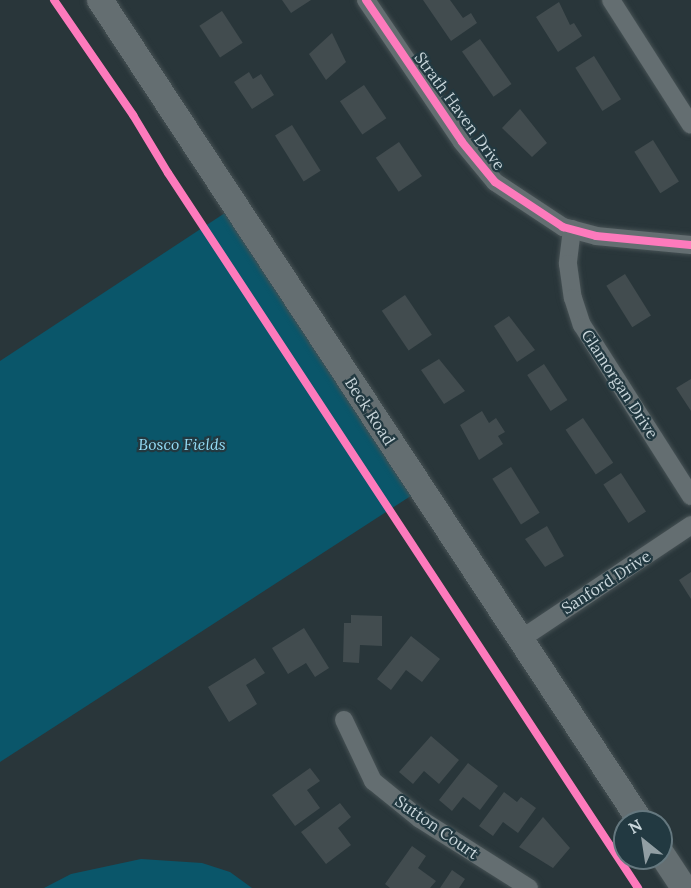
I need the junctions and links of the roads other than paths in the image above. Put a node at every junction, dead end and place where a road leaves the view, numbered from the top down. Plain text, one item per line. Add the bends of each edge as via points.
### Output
1 (100, 0) edge
2 (366, 0) edge
3 (611, 0) edge
4 (691, 125) edge
5 (572, 229) junction
6 (691, 245) edge
7 (691, 496) edge
8 (691, 525) edge
9 (521, 639) junction
10 (344, 720) dead end
11 (633, 810) edge
12 (672, 870) edge
13 (529, 888) edge
14 (683, 888) edge

1 - 9 main road, Beck Road
2 - 5 street, Strath Haven Drive via 462,142 495,182 536,212
3 - 4 street
5 - 6 street, Strath Haven Drive via 596,236
5 - 7 street, Glamorgan Drive via 568,264 582,325
8 - 9 street, Sanford Drive
9 - 11 main road, Beck Road
10 - 13 street, Sutton Court via 373,781 420,819
12 - 14 main road

